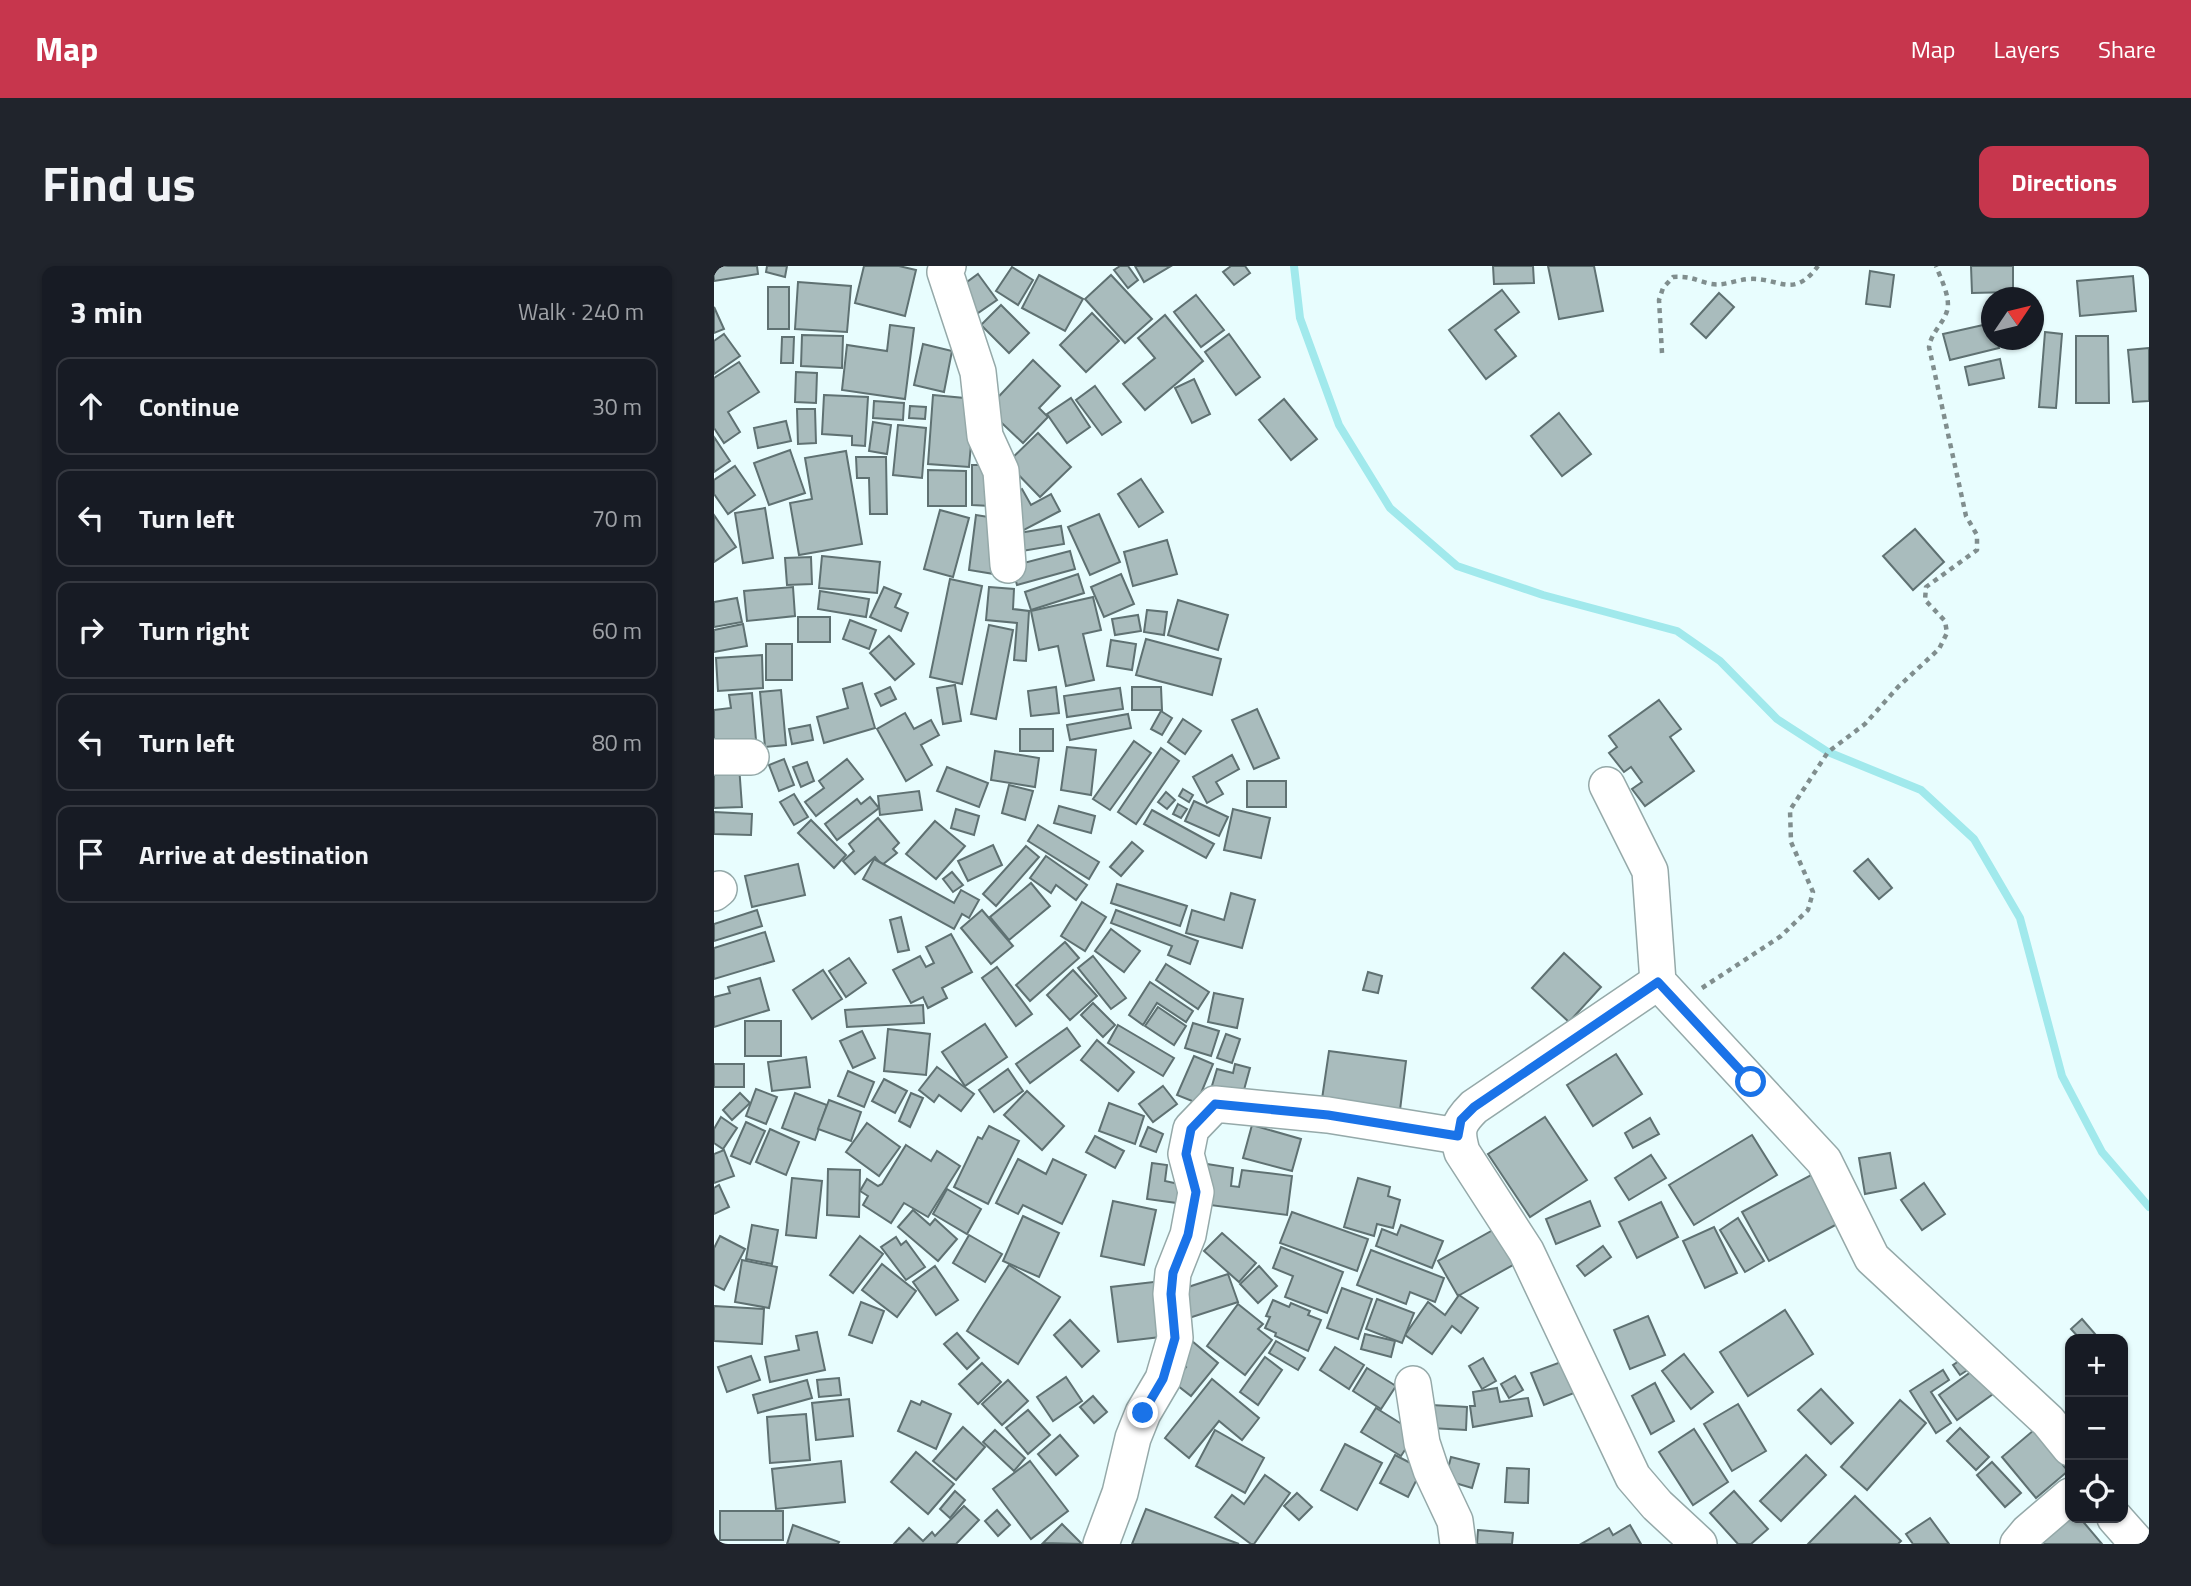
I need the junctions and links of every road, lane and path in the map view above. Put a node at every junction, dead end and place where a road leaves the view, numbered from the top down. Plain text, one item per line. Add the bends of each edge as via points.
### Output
1 (948, 266) edge
2 (1818, 266) edge
3 (1936, 266) edge
4 (1662, 353) dead end
5 (1008, 565) dead end
6 (714, 757) edge
7 (751, 757) dead end
8 (1607, 785) dead end
9 (1668, 993) junction
10 (1458, 1136) junction
11 (1413, 1384) dead end
12 (2065, 1442) edge
13 (2065, 1500) edge
14 (2119, 1523) edge
15 (1101, 1544) edge
16 (1458, 1544) edge
17 (1699, 1544) edge
18 (2018, 1544) edge
19 (2138, 1544) edge

1 - 5 street via 945,272 978,372 985,436 1001,471
2 - 4 path via 1808,279 1782,285 1750,279 1711,284 1689,276 1673,277 1660,300
3 - 9 path via 1947,310 1928,347 1966,516 1978,535 1977,550 1926,587 1925,600 1945,621 1947,633 1939,649 1865,724 1828,752 1790,810 1791,842 1813,892 1808,910 1781,936
6 - 7 street
8 - 9 street via 1650,871
9 - 10 street via 1474,1107 1461,1120
9 - 12 street via 1824,1161 1872,1258
10 - 15 street via 1328,1115 1215,1104 1191,1129 1186,1154 1196,1192 1188,1235 1173,1273 1175,1338 1163,1379 1133,1438
10 - 17 street via 1462,1152 1526,1251 1633,1477
11 - 16 street via 1422,1443 1455,1521
13 - 18 street
14 - 19 street

